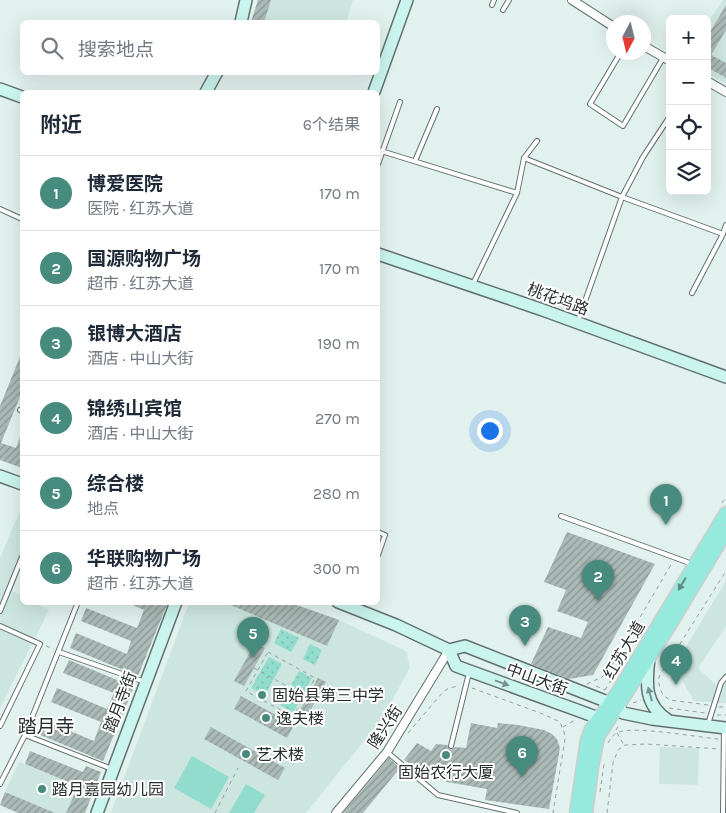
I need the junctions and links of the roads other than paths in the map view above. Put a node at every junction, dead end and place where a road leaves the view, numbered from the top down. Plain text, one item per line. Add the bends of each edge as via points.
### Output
1 (246, 0) edge
2 (407, 0) edge
3 (509, 0) edge
4 (572, 0) edge
5 (503, 10) dead end
6 (241, 20) edge
7 (606, 21) edge
8 (651, 50) edge
9 (616, 60) edge
10 (666, 60) edge
11 (215, 75) edge
12 (711, 83) edge
13 (0, 89) edge
14 (207, 90) edge
15 (375, 90) edge
16 (726, 92) edge
17 (20, 96) edge
18 (400, 102) dead end
19 (437, 109) dead end
20 (666, 122) edge
21 (537, 142) dead end
22 (380, 151) edge
23 (383, 152) junction
24 (524, 158) junction
25 (380, 159) edge
26 (415, 161) junction
27 (516, 194) junction
28 (622, 197) junction
29 (0, 209) edge
30 (20, 218) edge
31 (726, 225) edge
32 (723, 234) junction
33 (380, 255) edge
34 (472, 285) junction
35 (692, 293) dead end
36 (577, 323) junction
37 (726, 377) edge
38 (0, 476) edge
39 (20, 483) edge
40 (726, 513) edge
41 (561, 516) dead end
42 (726, 532) edge
43 (380, 533) edge
44 (380, 550) edge
45 (20, 562) edge
46 (687, 562) dead end
47 (77, 605) edge
48 (175, 605) edge
49 (354, 606) edge
50 (0, 611) edge
51 (0, 626) edge
52 (449, 650) junction
53 (59, 652) junction
54 (650, 657) junction
55 (470, 671) junction
56 (726, 677) edge
57 (145, 682) junction
58 (617, 708) junction
59 (671, 722) junction
60 (0, 726) edge
61 (610, 726) junction
62 (707, 726) junction
63 (724, 732) edge
64 (25, 735) junction
65 (451, 746) dead end
66 (387, 752) junction
67 (112, 769) junction
68 (0, 784) edge
69 (97, 813) edge
70 (336, 813) edge
71 (517, 813) edge
72 (576, 813) edge
73 (586, 813) edge
74 (723, 813) edge

1 - 6 street
2 - 15 street
3 - 5 lane
4 - 7 street
8 - 10 street
9 - 10 lane via 590,104 623,126
11 - 14 street
12 - 16 street
13 - 17 street
18 - 23 lane
19 - 26 lane
20 - 28 lane
21 - 24 lane
22 - 23 lane
23 - 25 lane
23 - 26 lane
24 - 27 lane
24 - 28 lane
26 - 27 lane
27 - 34 lane
28 - 32 lane
28 - 36 lane
29 - 30 lane
31 - 32 lane
32 - 35 lane
33 - 34 street, 桃花坞路
34 - 36 street, 桃花坞路
36 - 37 street, 桃花坞路
38 - 39 street
40 -> 58 main road, 红苏大道
41 - 46 lane
42 - 54 main road, 红苏大道
43 - 44 lane via 385,535
45 - 50 lane
47 - 53 lane
48 - 57 street, 踏月寺街
49 - 52 street, 中山大街
51 - 60 lane via 40,644
52 - 55 street, 中山大街 via 456,666
52 - 58 street, 中山大街 via 465,646
52 - 66 street, 隆兴街
53 - 57 lane
53 - 64 lane
54 - 58 main road, 红苏大道
59 -> 54 street via 659,714 648,688
55 -> 61 street, 中山大街
55 - 65 lane
56 - 62 lane via 721,682
57 - 67 street, 踏月寺街
58 - 59 street, 中山大街
58 - 61 main road, 红苏大道
59 - 62 street, 中山大街
61 - 72 main road, 红苏大道 via 592,728 587,740
61 - 73 main road, 红苏大道 via 598,737
62 - 63 street, 中山大街
63 - 74 lane
64 - 67 lane
64 - 68 lane
66 - 70 street, 隆兴街
66 - 71 lane via 438,795
67 - 69 street, 踏月寺街

